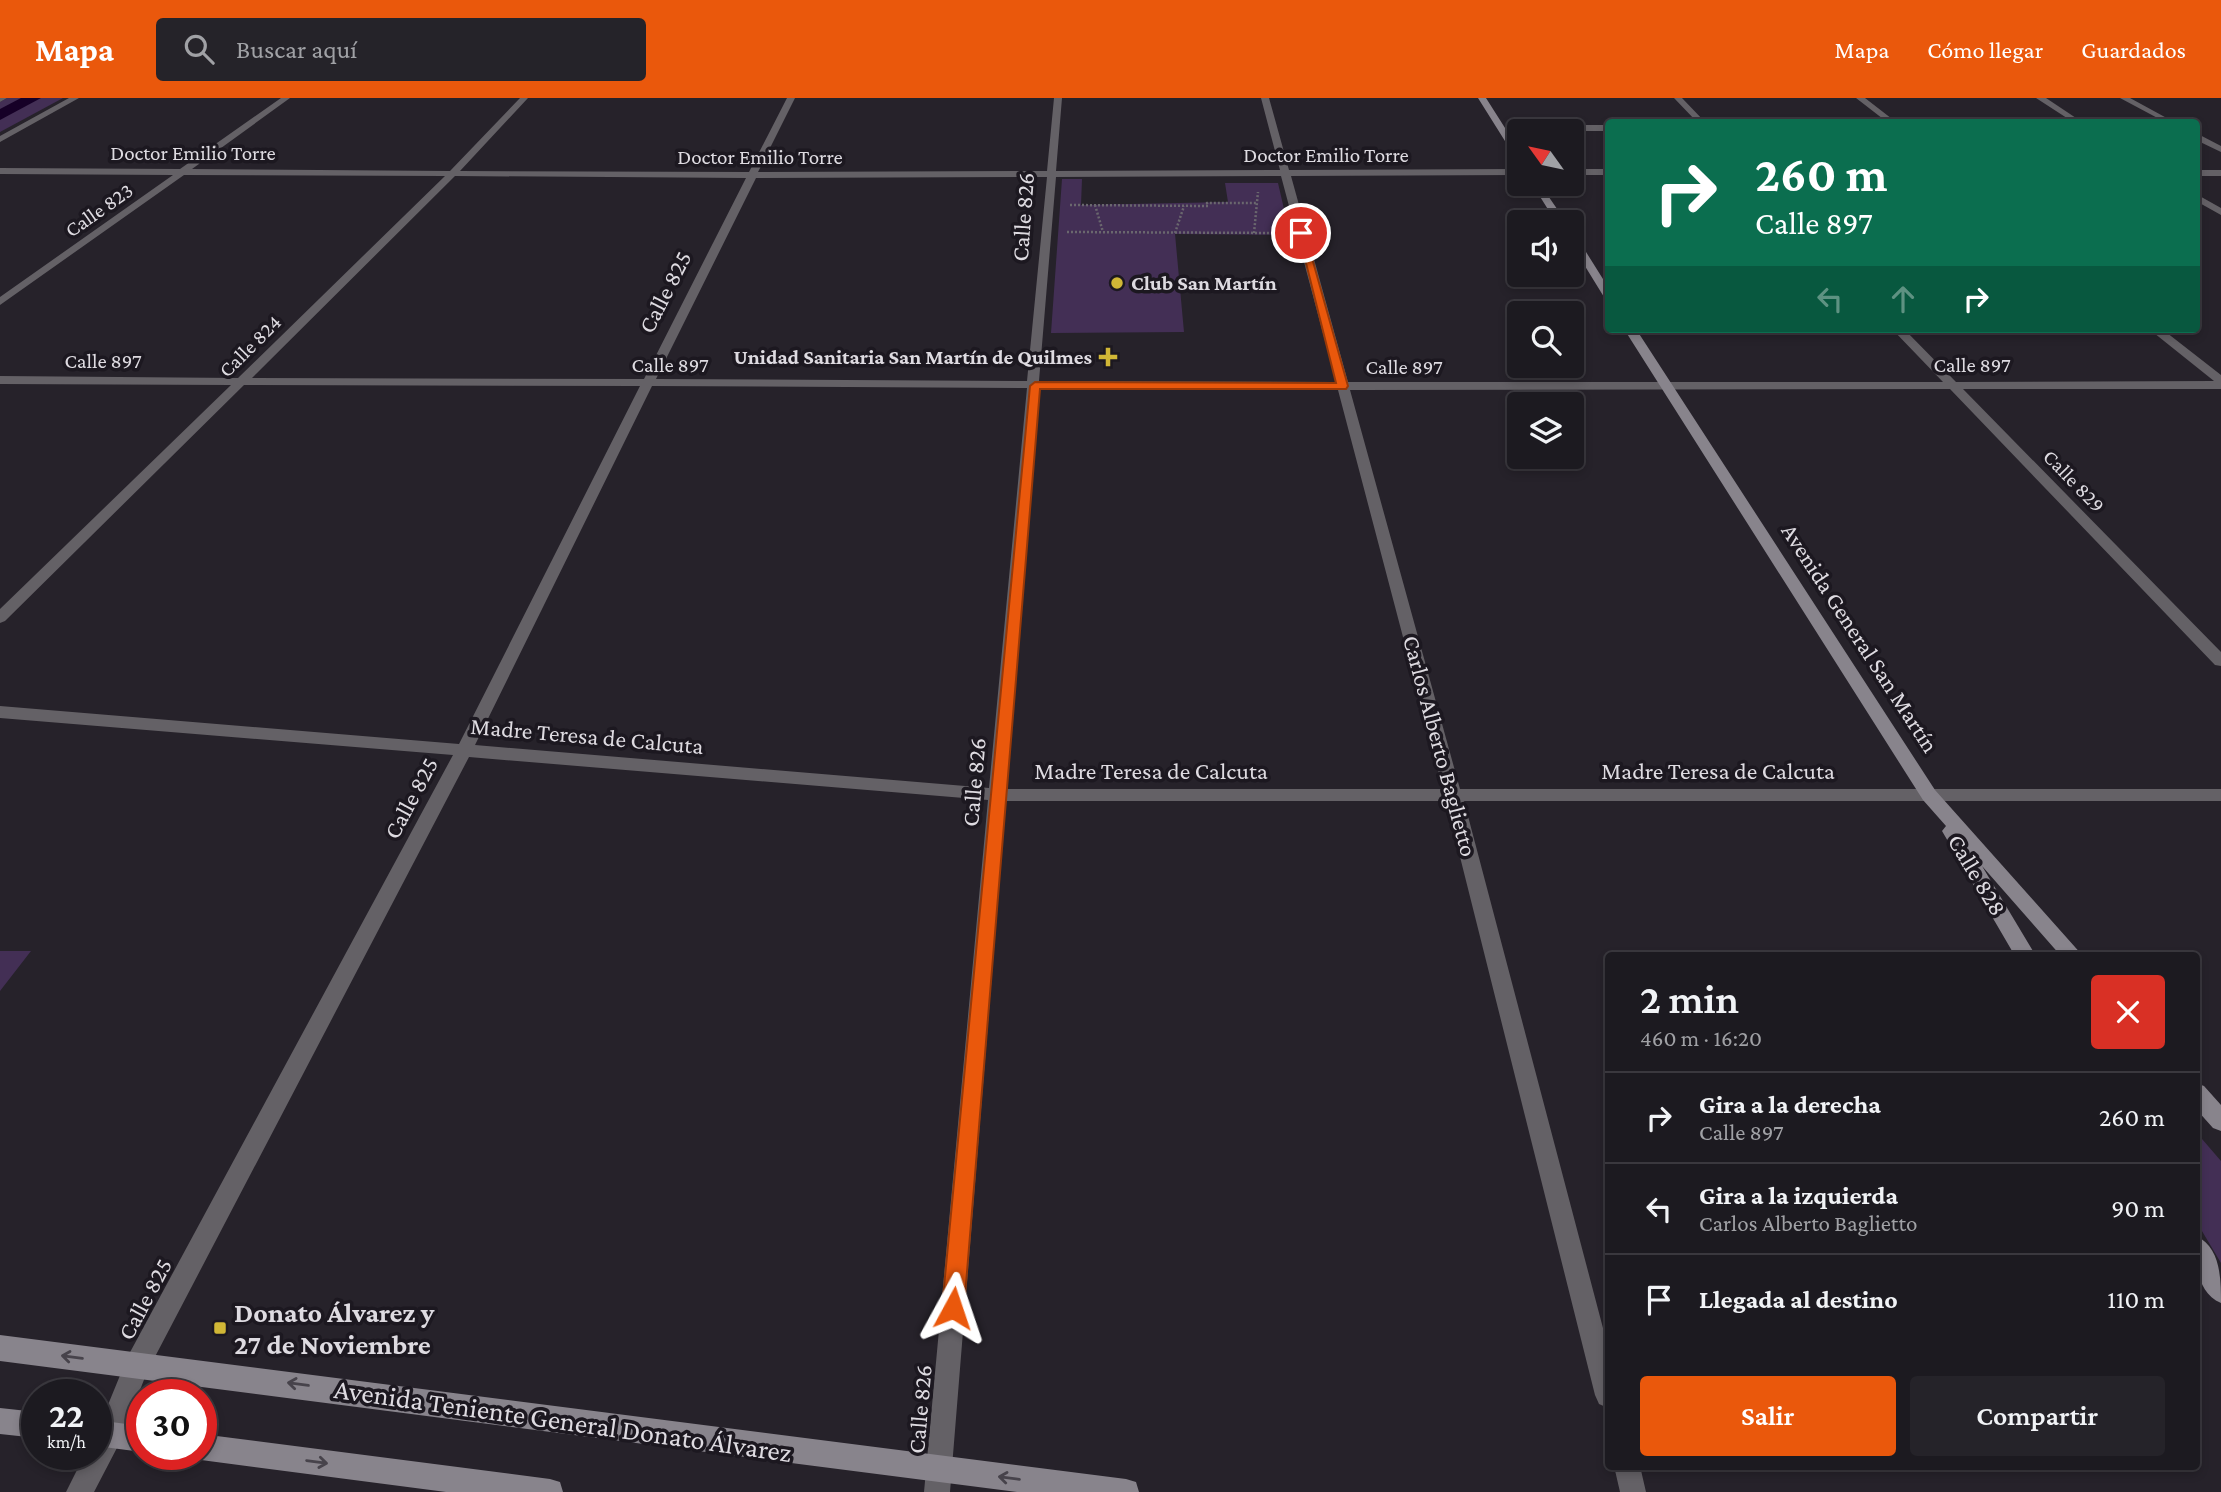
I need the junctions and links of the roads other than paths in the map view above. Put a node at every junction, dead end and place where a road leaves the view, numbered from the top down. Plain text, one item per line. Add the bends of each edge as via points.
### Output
1 (75, 98) edge
2 (286, 98) edge
3 (524, 98) edge
4 (790, 98) edge
5 (1058, 98) edge
6 (1265, 98) edge
7 (1482, 98) edge
8 (1678, 98) edge
9 (1860, 98) edge
10 (2040, 98) edge
11 (2124, 98) edge
12 (1698, 119) edge
13 (1888, 119) edge
14 (2073, 119) edge
15 (2164, 119) edge
16 (1584, 128) edge
17 (1605, 128) edge
18 (1507, 138) edge
19 (2200, 138) edge
20 (0, 139) edge
21 (2221, 149) edge
22 (185, 170) junction
23 (0, 171) edge
24 (454, 172) junction
25 (1285, 172) junction
26 (1507, 172) edge
27 (1584, 172) edge
28 (1605, 172) edge
29 (1051, 173) junction
30 (2200, 173) edge
31 (2221, 173) edge
32 (752, 175) junction
33 (2200, 199) edge
34 (2221, 212) edge
35 (1584, 257) edge
36 (1605, 290) edge
37 (0, 302) edge
38 (1633, 333) edge
39 (1902, 333) edge
40 (2160, 333) edge
41 (0, 380) edge
42 (243, 380) junction
43 (2221, 383) edge
44 (647, 384) junction
45 (1666, 384) junction
46 (1951, 384) junction
47 (1035, 386) junction
48 (1342, 386) junction
49 (0, 618) edge
50 (2221, 661) edge
51 (0, 712) edge
52 (464, 750) junction
53 (998, 794) junction
54 (2221, 794) edge
55 (1929, 795) junction
56 (1454, 797) junction
57 (2024, 952) edge
58 (2069, 952) edge
59 (2200, 1097) edge
60 (2221, 1121) edge
61 (2200, 1255) edge
62 (2221, 1291) edge
63 (0, 1348) edge
64 (137, 1364) junction
65 (1605, 1383) edge
66 (112, 1415) edge
67 (0, 1421) edge
68 (21, 1423) edge
69 (217, 1449) edge
70 (88, 1470) edge
71 (1628, 1470) edge
72 (938, 1481) edge
73 (79, 1492) edge
74 (550, 1492) edge
75 (1126, 1492) edge
76 (1633, 1492) edge

1 - 20 street
2 - 22 street, Calle 823
3 - 24 street, Calle 824
4 - 32 street, Calle 825
5 - 29 street, Calle 826
6 - 25 street, Carlos Alberto Baglietto
7 - 18 main road
8 - 12 street
9 - 13 street
10 - 14 street
11 - 15 street
16 - 17 street
19 - 21 street
22 - 23 street, Doctor Emilio Torre
22 - 24 street, Doctor Emilio Torre
22 - 37 street, Calle 823
24 - 32 street, Doctor Emilio Torre
24 - 42 street, Calle 824
25 - 26 street, Doctor Emilio Torre
25 - 29 street, Doctor Emilio Torre
25 - 48 street, Carlos Alberto Baglietto
27 - 28 street
29 - 32 street, Doctor Emilio Torre
29 - 47 street, Calle 826
30 - 31 street
32 - 44 street, Calle 825
33 - 34 street
35 - 36 main road
38 - 45 main road, Avenida General San Martín
39 - 46 street, Calle 829
40 - 43 street
41 - 42 street, Calle 897
42 - 44 street, Calle 897
42 - 49 street, Calle 824
43 - 46 street, Calle 897
44 - 47 street, Calle 897
44 - 52 street, Calle 825
45 - 46 street, Calle 897
45 - 48 street, Calle 897
45 - 55 main road, Avenida General San Martín
46 - 50 street, Calle 829
47 - 48 street, Calle 897
47 - 53 street, Calle 826
48 - 56 street, Carlos Alberto Baglietto
51 - 52 street, Madre Teresa de Calcuta
52 - 53 street, Madre Teresa de Calcuta
52 - 64 street, Calle 825
53 - 56 street, Madre Teresa de Calcuta
53 - 72 street, Calle 826
54 - 55 street, Madre Teresa de Calcuta
55 - 56 street, Madre Teresa de Calcuta
55 - 57 main road, Calle 828
55 - 58 main road, Avenida General San Martín
56 - 65 street, Carlos Alberto Baglietto
59 - 60 main road
61 - 62 main road
64 -> 63 main road, Avenida Teniente General Donato Álvarez
64 - 66 street, Calle 825
72 -> 64 main road, Avenida Teniente General Donato Álvarez
67 - 68 main road
69 -> 74 main road
70 - 73 street, Calle 825
71 - 76 street
75 -> 72 main road, Avenida Teniente General Donato Álvarez

